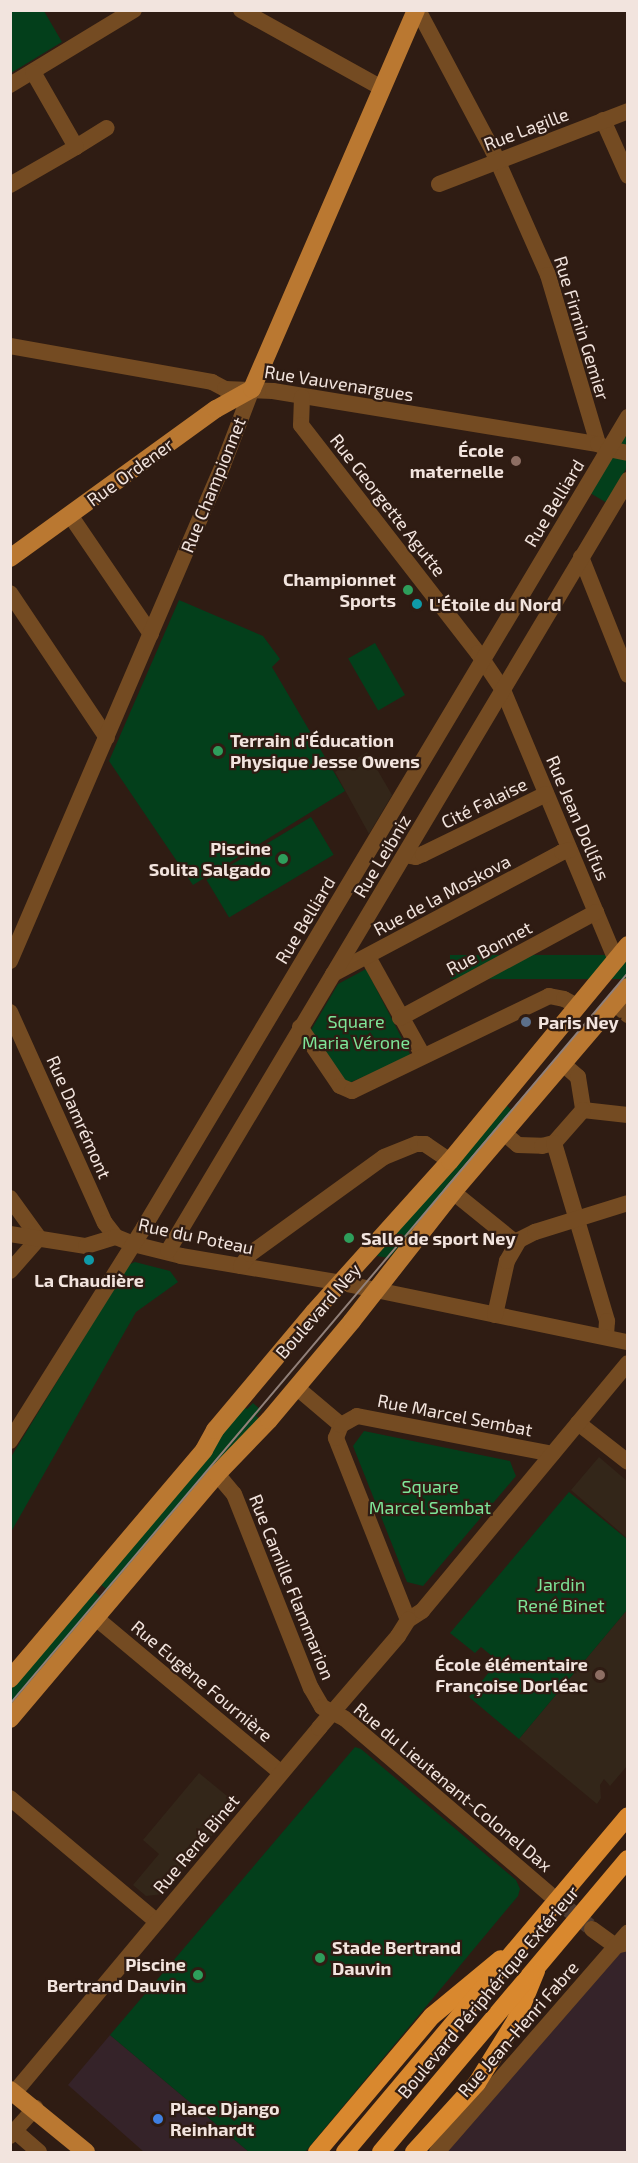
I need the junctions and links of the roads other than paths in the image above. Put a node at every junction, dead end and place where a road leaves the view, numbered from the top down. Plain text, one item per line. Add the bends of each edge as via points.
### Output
1 (134, 10) edge
2 (241, 10) edge
3 (417, 10) edge
4 (33, 72) junction
5 (10, 85) edge
6 (382, 88) junction
7 (627, 111) edge
8 (603, 120) junction
9 (107, 128) dead end
10 (76, 147) junction
11 (498, 160) junction
12 (627, 176) edge
13 (439, 184) dead end
14 (10, 185) edge
15 (10, 346) edge
16 (252, 388) junction
17 (302, 397) junction
18 (627, 417) edge
19 (603, 447) junction
20 (627, 453) edge
21 (627, 480) edge
22 (70, 515) junction
23 (581, 557) junction
24 (10, 558) edge
25 (10, 593) edge
26 (151, 634) junction
27 (484, 660) junction
28 (627, 675) edge
29 (503, 690) junction
30 (107, 738) junction
31 (546, 794) junction
32 (570, 850) junction
33 (405, 855) junction
34 (596, 912) junction
35 (627, 945) edge
36 (368, 957) junction
37 (616, 960) junction
38 (10, 961) edge
39 (333, 974) junction
40 (627, 987) edge
41 (613, 1002) junction
42 (577, 1006) junction
43 (10, 1012) edge
44 (627, 1015) edge
45 (400, 1018) junction
46 (300, 1027) junction
47 (423, 1056) junction
48 (563, 1064) junction
49 (583, 1110) junction
50 (627, 1114) edge
51 (504, 1133) junction
52 (554, 1143) junction
53 (450, 1161) junction
54 (453, 1192) junction
55 (10, 1198) edge
56 (627, 1203) edge
57 (576, 1219) junction
58 (10, 1234) edge
59 (116, 1237) junction
60 (39, 1238) junction
61 (516, 1244) junction
62 (133, 1245) junction
63 (168, 1251) junction
64 (241, 1266) junction
65 (10, 1271) edge
66 (342, 1283) junction
67 (375, 1290) junction
68 (495, 1315) junction
69 (606, 1337) junction
70 (627, 1342) edge
71 (627, 1363) edge
72 (296, 1387) junction
73 (578, 1423) junction
74 (341, 1425) junction
75 (10, 1441) edge
76 (552, 1454) junction
77 (627, 1462) edge
78 (217, 1474) junction
79 (97, 1619) junction
80 (408, 1620) junction
81 (10, 1679) edge
82 (332, 1712) junction
83 (10, 1719) edge
84 (281, 1773) junction
85 (10, 1798) edge
86 (627, 1816) edge
87 (627, 1859) edge
88 (548, 1893) tunnel mouth
89 (157, 1922) junction
90 (592, 1929) tunnel mouth
91 (627, 1932) edge
92 (621, 1945) edge
93 (514, 1949) junction
94 (541, 1959) junction
95 (12, 2092) edge
96 (35, 2108) junction
97 (13, 2134) edge
98 (443, 2149) edge
99 (39, 2152) edge
100 (86, 2152) edge
101 (317, 2152) edge
102 (345, 2152) edge
103 (381, 2152) edge
104 (414, 2152) edge

1 - 4 street
2 - 6 street
3 - 6 main road, Rue Championnet
3 - 11 street, Rue Firmin Gemier
4 - 5 street
4 - 10 street
6 - 16 main road, Rue Championnet
7 - 8 street, Rue Lagille
8 - 11 street, Rue Lagille
8 - 12 street
9 - 10 street
10 - 14 street
11 - 13 street, Rue Lagille
11 - 19 street, Rue Firmin Gemier via 548,275
15 - 16 street, Rue Vauvenargues via 212,382 225,389
16 - 17 street, Rue Vauvenargues
16 - 22 main road, Rue Ordener via 216,409
16 - 26 street, Rue Championnet
17 - 19 street, Rue Vauvenargues
17 - 27 street, Rue Georgette Agutte via 301,425
18 - 19 street, Rue Belliard
19 - 20 street, Rue Vauvenargues
19 - 27 street, Rue Belliard
21 - 23 street, Rue Leibniz
22 - 24 main road, Rue Ordener
22 - 26 street
23 - 28 street
23 - 29 street, Rue Leibniz
25 - 30 street
26 - 30 street, Rue Championnet
27 - 29 street, Rue Georgette Agutte
27 - 62 street, Rue Belliard
29 - 31 street, Rue Jean Dollfus
29 - 33 street, Rue Leibniz
30 - 38 street, Rue Championnet
31 - 32 street, Rue Jean Dollfus
31 - 33 street, Cité Falaise via 423,854
32 - 34 street, Rue Jean Dollfus
32 - 36 street, Rue de la Moskova
33 - 39 street, Rue Leibniz
34 - 37 street, Rue Jean Dollfus
34 - 45 street, Rue Bonnet
35 - 37 main road, Boulevard Ney
36 - 39 street, Rue de la Moskova
36 - 45 street
37 - 42 main road, Boulevard Ney
39 - 46 street, Rue Leibniz
40 - 41 main road, Boulevard Ney
41 - 44 street
41 - 48 main road, Boulevard Ney
42 - 47 street via 549,996
42 - 53 main road, Boulevard Ney
43 - 59 street, Rue Damrémont via 105,1223
45 - 47 street
46 - 47 street via 344,1090 352,1091
46 - 63 street, Rue Leibniz
48 - 49 street via 578,1077
48 - 51 main road, Boulevard Ney
49 - 50 street
49 - 52 street
51 - 52 street via 518,1145 540,1147
51 - 54 main road, Boulevard Ney
52 - 57 street
53 - 64 street via 425,1144 384,1157 250,1254
53 - 66 main road, Boulevard Ney
54 - 61 street
54 - 67 main road, Boulevard Ney
55 - 60 street
56 - 57 street
57 - 61 street via 526,1235
57 - 69 street via 607,1321
58 - 60 street, Rue du Poteau
59 - 60 street, Rue du Poteau via 86,1246
59 - 62 street, Rue du Poteau
60 - 65 street
61 - 68 street via 507,1261
62 - 63 street, Rue du Poteau
62 - 75 street, Rue Belliard
63 - 64 street, Rue du Poteau
64 - 66 street, Rue du Poteau
66 - 67 street, Rue du Poteau
66 - 81 main road, Boulevard Ney
67 - 68 street, Rue du Poteau
67 - 72 main road, Boulevard Ney
68 - 69 street, Rue du Poteau
69 - 70 street, Rue du Poteau
71 - 73 street
72 - 74 street
72 - 78 main road, Boulevard Ney
73 - 76 street
73 - 77 street
74 - 76 street, Rue Marcel Sembat via 357,1416
74 - 80 street via 336,1438
76 - 80 street, Rue René Binet via 422,1611
78 - 79 main road, Boulevard Ney
78 - 82 street, Rue Camille Flammarion via 234,1494 311,1688 322,1707
79 - 83 main road, Boulevard Ney
79 - 84 street, Rue Eugène Fournière
80 - 82 street, Rue René Binet
82 - 84 street, Rue René Binet
82 - 88 street, Rue du Lieutenant-Colonel Dax
84 - 89 street, Rue René Binet
85 - 89 street
86 - 93 highway, bridge
87 - 94 highway, Boulevard Périphérique Extérieur, bridge
89 - 95 street, Rue René Binet
90 - 92 street
91 - 92 street, Rue Jean-Henri Fabre
92 - 98 street, Rue Jean-Henri Fabre
93 - 101 highway, bridge via 432,2016
93 - 102 highway, bridge
94 - 103 highway, Boulevard Périphérique Extérieur, bridge
94 - 104 highway, bridge via 516,2020 477,2083
95 - 96 main road
96 - 97 street
96 - 100 main road
97 - 99 street

